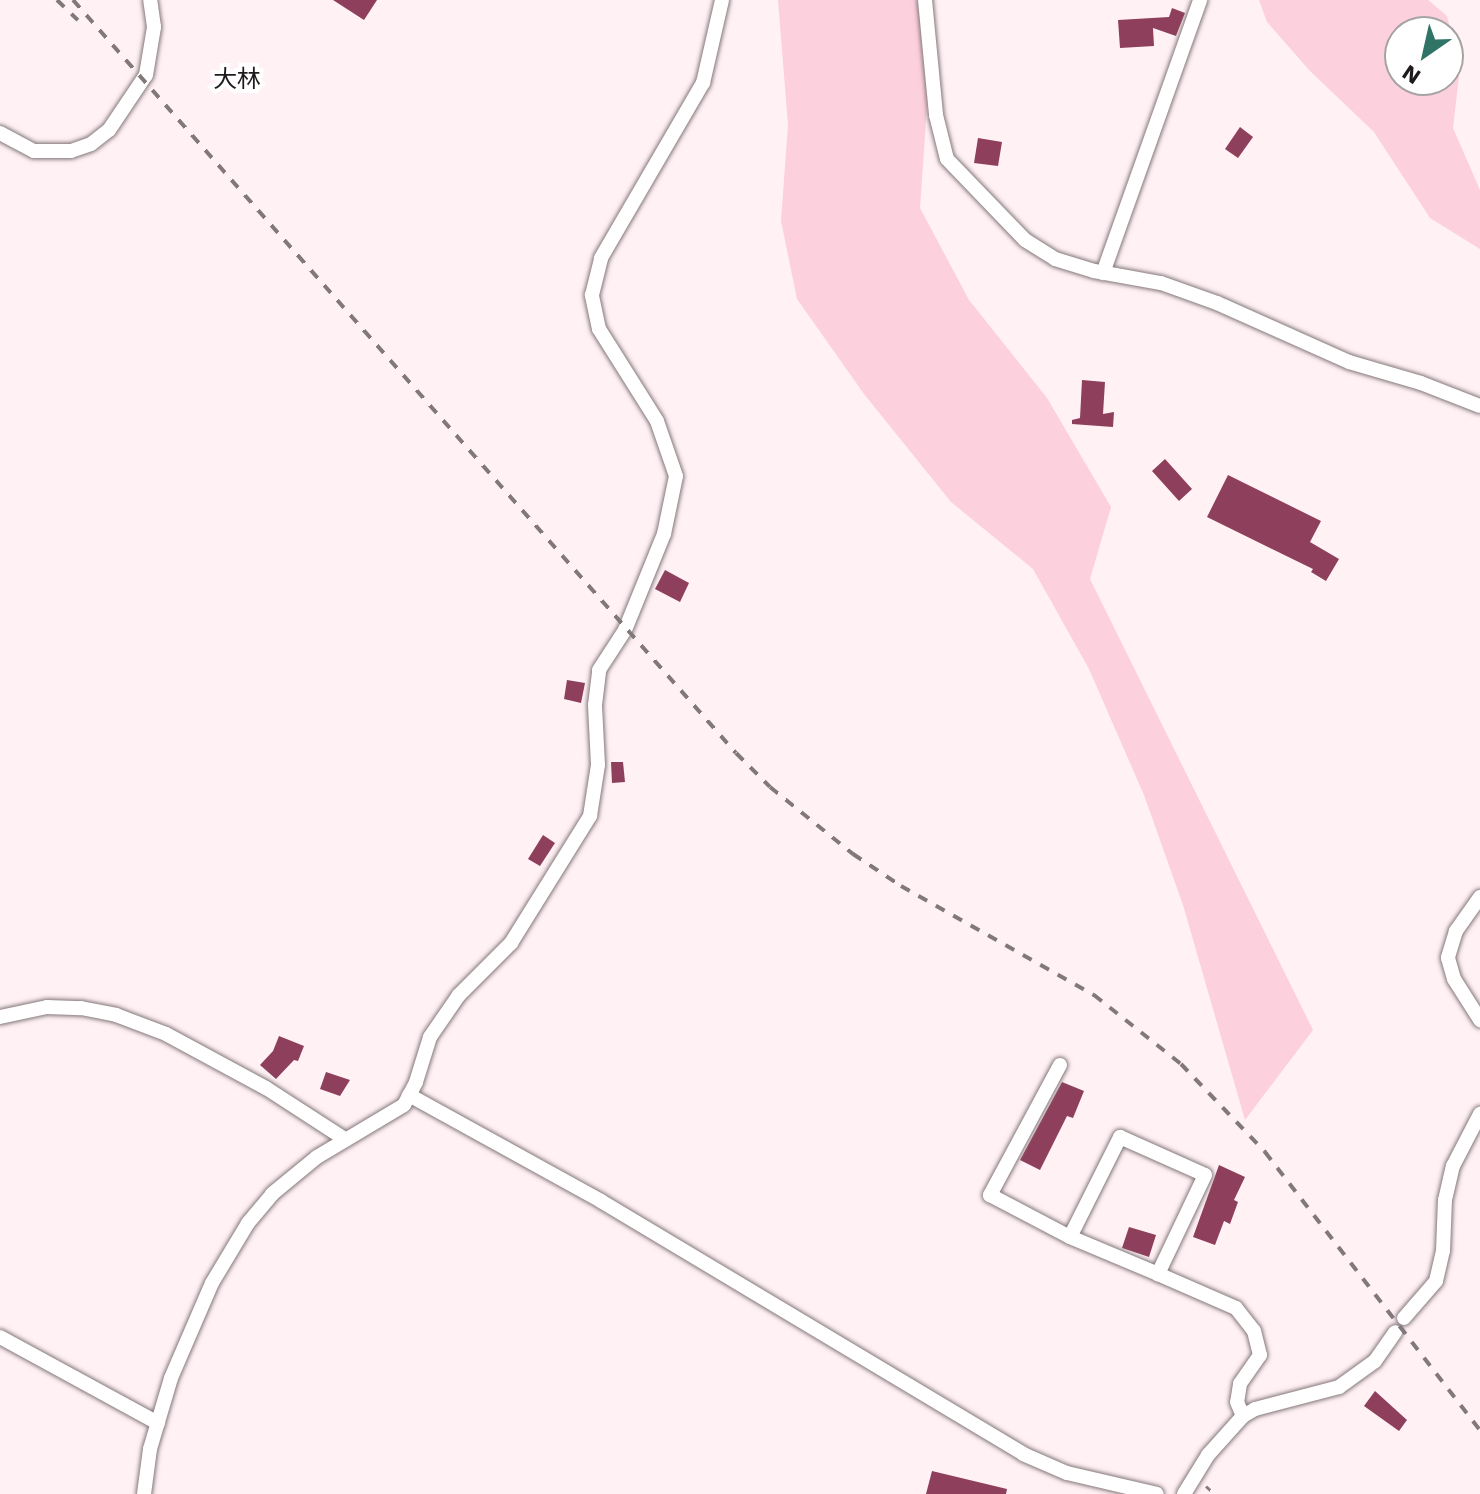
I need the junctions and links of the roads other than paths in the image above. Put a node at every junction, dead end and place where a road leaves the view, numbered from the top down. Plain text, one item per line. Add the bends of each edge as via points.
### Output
1 (150, 0) edge
2 (722, 0) edge
3 (925, 0) edge
4 (1200, 0) edge
5 (0, 133) edge
6 (1103, 273) junction
7 (1480, 406) edge
8 (1480, 897) edge
9 (0, 1017) edge
10 (1480, 1020) edge
11 (1060, 1065) dead end
12 (409, 1095) junction
13 (1480, 1114) edge
14 (346, 1140) junction
15 (1070, 1237) junction
16 (1158, 1274) junction
17 (1404, 1318) dead end
18 (1395, 1332) dead end
19 (0, 1337) edge
20 (1243, 1416) junction
21 (158, 1423) junction
22 (144, 1494) edge
23 (1157, 1494) edge
24 (1184, 1494) edge

1 - 5 street via 154,27 146,75 109,130 71,151 34,151
2 - 12 street via 703,83 601,258 592,295 599,329 657,421 676,476 664,534 625,630 599,670 594,804 511,943 459,995 430,1037
3 - 6 street via 936,115 947,159 1025,240 1055,259
4 - 6 street
6 - 7 street via 1161,283 1349,362
8 - 10 street via 1456,931 1448,958 1454,979
9 - 14 street via 47,1007 116,1015 166,1034 266,1088
11 - 15 street via 990,1195
12 - 14 street via 404,1105
12 - 23 street via 601,1201 1023,1454 1067,1473
13 - 17 street via 1453,1166 1436,1281
14 - 21 street via 272,1194 248,1223 212,1283 171,1378
15 - 16 street
15 - 16 street via 1120,1137 1205,1175
16 - 20 street via 1236,1308 1254,1331 1260,1355 1240,1384 1237,1402
18 - 20 street via 1375,1361 1339,1387
19 - 21 street
20 - 24 street via 1208,1455
21 - 22 street

